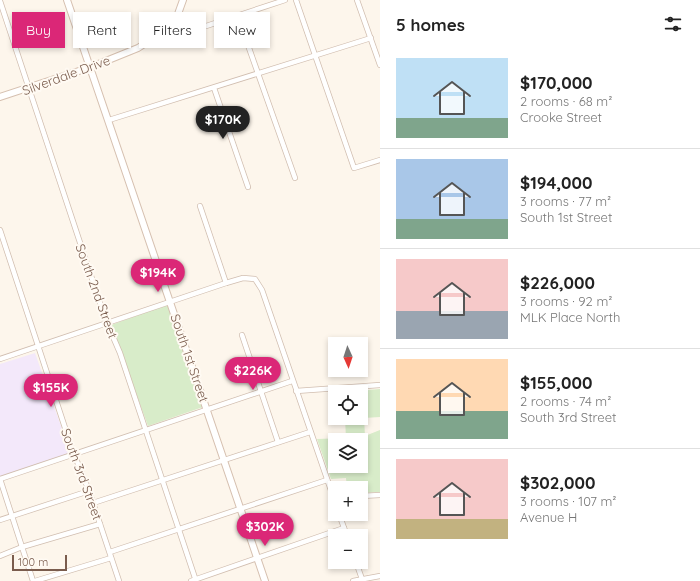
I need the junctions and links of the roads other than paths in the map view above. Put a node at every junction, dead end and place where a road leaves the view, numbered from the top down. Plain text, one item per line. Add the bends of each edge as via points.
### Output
1 (67, 0) edge
2 (183, 0) edge
3 (285, 0) edge
4 (296, 0) edge
5 (357, 0) edge
6 (0, 1) edge
7 (179, 12) edge
8 (252, 12) edge
9 (371, 38) junction
10 (139, 47) edge
11 (249, 48) edge
12 (315, 55) junction
13 (380, 64) edge
14 (91, 67) junction
15 (258, 74) junction
16 (28, 88) junction
17 (214, 88) junction
18 (0, 97) edge
19 (109, 120) junction
20 (380, 160) edge
21 (296, 178) dead end
22 (248, 187) dead end
23 (200, 206) dead end
24 (0, 230) edge
25 (226, 283) junction
26 (171, 302) junction
27 (108, 323) junction
28 (242, 334) dead end
29 (38, 346) junction
30 (0, 359) edge
31 (292, 381) junction
32 (380, 385) edge
33 (262, 391) junction
34 (296, 391) junction
35 (207, 410) junction
36 (145, 430) junction
37 (310, 432) junction
38 (278, 442) junction
39 (75, 454) junction
40 (224, 461) junction
41 (0, 479) edge
42 (327, 480) joint
43 (162, 482) junction
44 (89, 492) junction
45 (380, 495) edge
46 (368, 496) edge
47 (93, 503) junction
48 (240, 508) junction
49 (12, 515) junction
50 (0, 520) edge
51 (342, 521) edge
52 (100, 524) junction
53 (344, 528) joint
54 (178, 529) junction
55 (22, 547) junction
56 (110, 552) junction
57 (0, 556) edge
58 (112, 558) junction
59 (257, 558) junction
60 (358, 569) edge
61 (380, 576) edge
62 (362, 579) junction
63 (34, 581) edge
64 (119, 581) edge
65 (194, 581) edge
66 (265, 581) edge
67 (353, 581) edge

1 - 14 street, South 1st Street
2 - 7 street, Silverdale Drive
3 - 8 street
4 - 12 street
5 - 9 street
6 - 16 street, South 2nd Street
9 - 12 street
9 - 13 street
10 - 14 street, Silverdale Drive
11 - 15 street
12 - 15 street
12 - 20 street via 354,168
14 - 16 street, Silverdale Drive
14 - 19 street, South 1st Street
15 - 17 street
15 - 21 street
16 - 18 street, Silverdale Drive
16 - 27 street, South 2nd Street
17 - 19 street
17 - 22 street
19 - 26 street, South 1st Street
23 - 25 street
24 - 29 street, South 3rd Street
25 - 26 street
25 - 31 street via 243,278 255,279 262,290
26 - 27 street
26 - 35 street, South 1st Street
27 - 29 street
27 - 36 street, South 2nd Street
28 - 33 street
29 - 30 street
29 - 39 street, South 3rd Street
31 - 33 street
31 - 34 street
32 - 34 street
33 - 35 street
33 - 38 street
34 - 37 street
35 - 36 street
35 - 40 street, South 1st Street
36 - 39 street
36 - 43 street, South 2nd Street
37 - 38 street
37 - 42 street
38 - 40 street
39 - 41 street
39 - 44 street, South 3rd Street
40 - 43 street
40 - 48 street, South 1st Street
41 - 49 street
42 - 48 street
43 - 47 street
43 - 54 street, South 2nd Street
44 - 47 street, South 3rd Street
44 - 49 street
45 - 46 street
47 - 52 street, South 3rd Street
48 - 54 street
48 - 59 street, South 1st Street
49 - 50 street
49 - 55 street
51 - 53 street
52 - 55 street
52 - 56 street, South 3rd Street
53 - 59 street
54 - 56 street
54 - 65 street, South 2nd Street
55 - 57 street
55 - 63 street
56 - 58 street, South 3rd Street
58 - 63 street
58 - 64 street, South 3rd Street
59 - 65 street
59 - 66 street, South 1st Street
60 - 62 street
61 - 62 street
62 - 67 street

